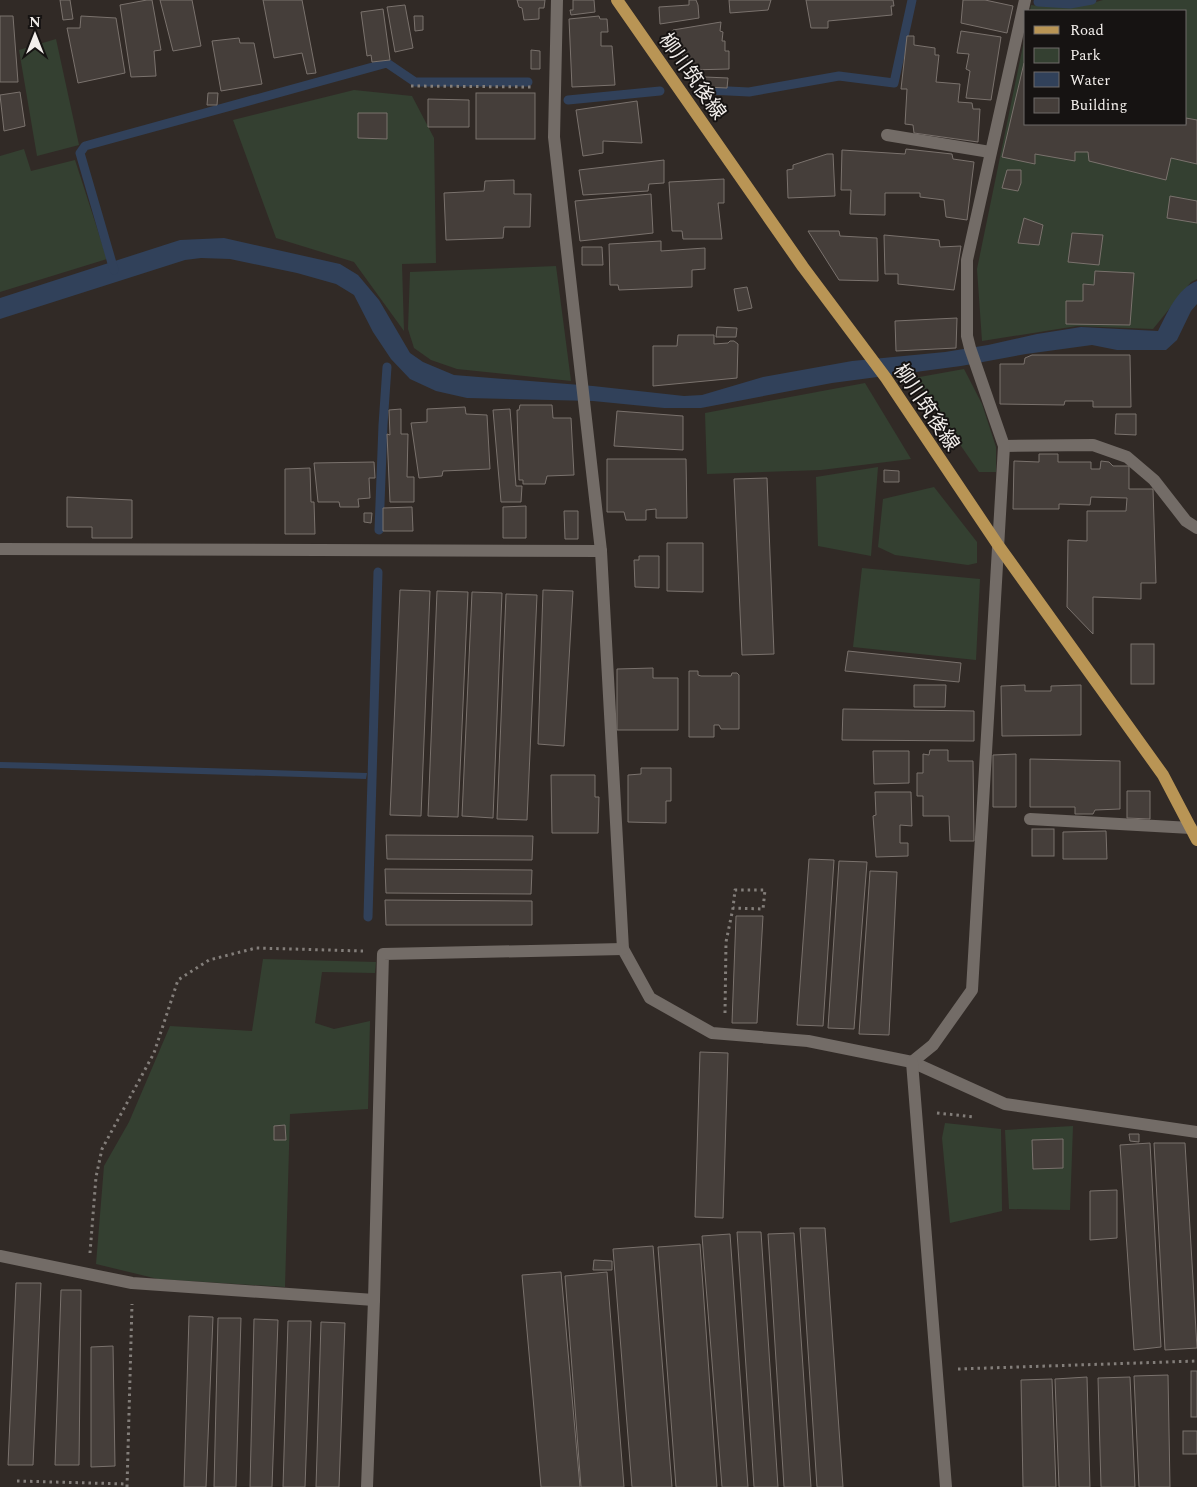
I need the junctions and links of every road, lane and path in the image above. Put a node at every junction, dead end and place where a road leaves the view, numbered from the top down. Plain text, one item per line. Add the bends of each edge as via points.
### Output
1 (557, 0) edge
2 (617, 0) edge
3 (1025, 0) edge
4 (411, 86) dead end
5 (555, 87) junction
6 (887, 135) dead end
7 (990, 152) junction
8 (1004, 446) junction
9 (1197, 528) edge
10 (998, 545) junction
11 (0, 550) edge
12 (601, 551) junction
13 (1030, 819) dead end
14 (1191, 828) junction
15 (1197, 840) edge
16 (733, 908) junction
17 (623, 949) junction
18 (383, 954) junction
19 (725, 1034) junction
20 (912, 1062) junction
21 (916, 1111) junction
22 (984, 1117) dead end
23 (1197, 1132) edge
24 (0, 1256) edge
25 (89, 1274) junction
26 (132, 1283) junction
27 (374, 1300) junction
28 (1197, 1360) edge
29 (937, 1370) junction
30 (17, 1481) dead end
31 (127, 1485) edge
32 (367, 1487) edge
33 (946, 1487) edge

1 - 5 street
2 - 10 main road, 柳川筑後線 via 803,267 886,378
3 - 7 street
4 - 5 path
5 - 12 street via 554,136
6 - 7 street
7 - 8 street via 967,260 967,336
8 - 9 street via 1093,445 1127,457 1154,480 1186,521
8 - 10 street
10 - 14 main road, 柳川筑後線 via 1163,775
10 - 20 street via 972,990 933,1045
11 - 12 street
12 - 17 street
13 - 14 street
14 - 15 main road, 柳川筑後線
16 - 16 path via 735,890 765,890 763,909
16 - 19 path via 726,942
17 - 18 street
17 - 19 street via 650,998 712,1033
18 - 25 path via 358,950 256,948 208,960 178,980 154,1053 102,1149 96,1177
18 - 27 street
19 - 20 street via 808,1040
20 - 21 street
20 - 23 street via 1005,1104
21 - 22 path
21 - 29 street
24 - 25 street
25 - 26 street
26 - 27 street
26 - 31 path
27 - 32 street
28 - 29 path
29 - 33 street
30 - 31 path

